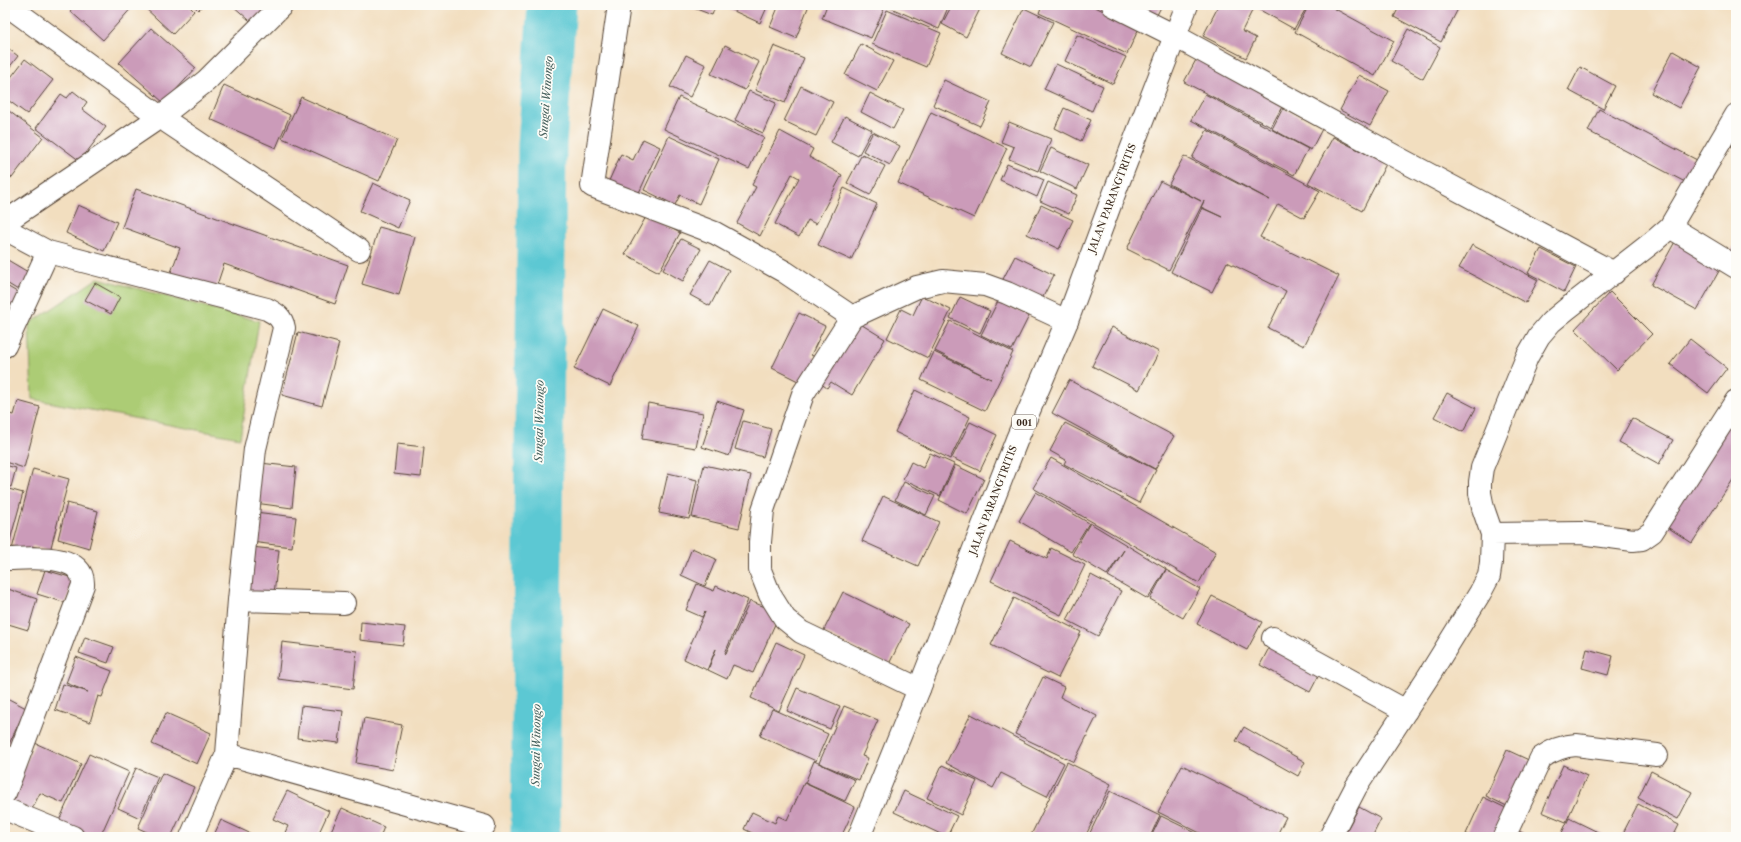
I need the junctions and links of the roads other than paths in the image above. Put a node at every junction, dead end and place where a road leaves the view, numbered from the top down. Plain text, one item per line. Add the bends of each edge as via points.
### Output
1 (7, 5) edge
2 (282, 5) edge
3 (619, 5) edge
4 (1113, 5) edge
5 (1187, 5) edge
6 (1175, 36) junction
7 (1736, 115) edge
8 (160, 117) junction
9 (5, 222) edge
10 (1670, 227) junction
11 (5, 229) edge
12 (360, 250) dead end
13 (48, 252) junction
14 (1736, 267) edge
15 (1614, 273) junction
16 (852, 316) junction
17 (1066, 321) junction
18 (5, 346) edge
19 (1736, 401) edge
20 (1492, 534) junction
21 (5, 558) edge
22 (239, 600) junction
23 (344, 603) dead end
24 (1274, 638) dead end
25 (919, 689) junction
26 (1406, 711) junction
27 (227, 754) junction
28 (1657, 755) dead end
29 (5, 793) edge
30 (5, 809) edge
31 (484, 826) dead end
32 (73, 837) edge
33 (191, 837) edge
34 (859, 837) edge
35 (1330, 837) edge
36 (1504, 837) edge

1 - 8 street
2 - 8 street via 206,81
3 - 16 street via 592,186 715,233 785,272
4 - 6 street
5 - 6 street, JALAN PARANGTRITIS / 001
6 - 15 street
6 - 17 street, JALAN PARANGTRITIS / 001
7 - 10 street
8 - 9 street
8 - 12 street
10 - 14 street
10 - 15 street
11 - 13 street
13 - 18 street
13 - 22 street via 267,309 283,321 284,328 255,449
15 - 20 street via 1551,322 1527,357 1482,468 1480,493
16 - 17 street via 918,287 943,281 985,285
16 - 25 street via 803,394 763,510 760,570 770,595 784,618 802,632
17 - 25 street, JALAN PARANGTRITIS / 001
19 - 20 street via 1652,532 1642,539 1581,533
20 - 26 street via 1489,576
21 - 29 street via 60,559 76,566 81,572 83,585
22 - 23 street
22 - 27 street
24 - 26 street
25 - 34 street, JALAN PARANGTRITIS / 001
26 - 35 street via 1356,786
27 - 31 street
27 - 33 street
28 - 36 street via 1576,745 1563,746 1550,752 1541,758
30 - 32 street

